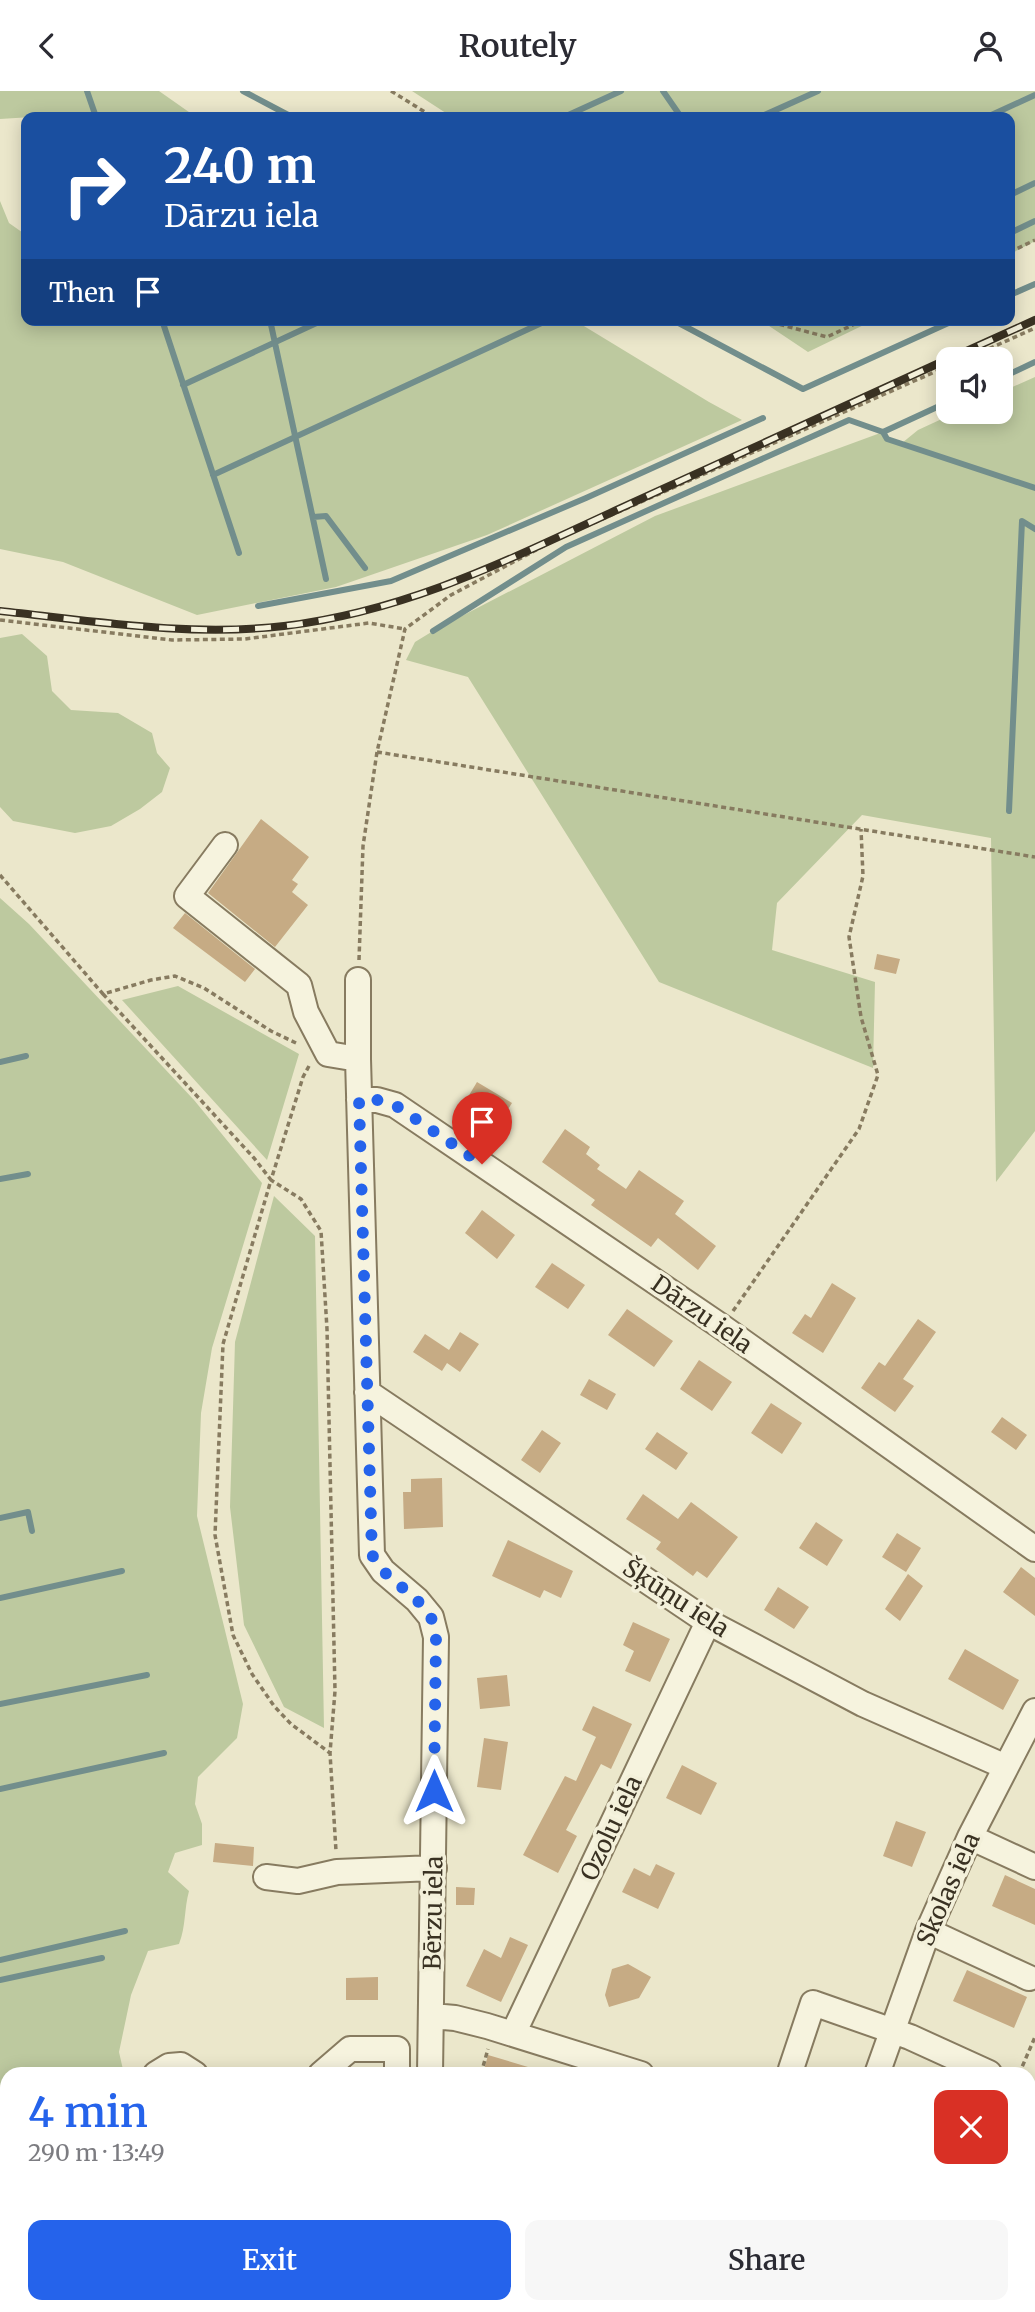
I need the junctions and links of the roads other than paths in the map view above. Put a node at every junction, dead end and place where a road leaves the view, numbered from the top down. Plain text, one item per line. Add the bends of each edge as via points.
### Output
1 (225, 845) dead end
2 (358, 980) road end
3 (358, 1059) junction
4 (359, 1100) junction
5 (367, 1392) junction
6 (1035, 1549) edge
7 (708, 1622) junction
8 (1035, 1711) edge
9 (1027, 1747) edge
10 (1006, 1767) junction
11 (970, 1837) junction
12 (1035, 1867) edge
13 (434, 1868) junction
14 (266, 1877) dead end
15 (928, 1931) junction
16 (1029, 1978) dead end
17 (432, 2017) junction
18 (892, 2029) junction
19 (513, 2034) junction
20 (167, 2067) edge
21 (184, 2067) edge
22 (329, 2067) edge
23 (397, 2067) edge
24 (430, 2067) edge
25 (619, 2067) edge
26 (792, 2067) edge
27 (879, 2067) edge
28 (976, 2067) edge

1 - 3 street via 187,896 299,985 323,1053
2 - 3 street, Bērzu iela
3 - 4 street, Bērzu iela
4 - 5 street, Bērzu iela
4 - 6 street, Dārzu iela via 395,1105 722,1327
5 - 7 street, Šķūņu iela
5 - 13 street, Bērzu iela via 372,1555 431,1617 436,1637
7 - 10 street, Šķūņu iela via 863,1704
7 - 19 street, Ozolu iela
8 - 9 street, Skolas iela
9 - 10 street, Skolas iela
10 - 11 street, Skolas iela
11 - 12 street
11 - 15 street, Skolas iela
13 - 14 street via 337,1872 299,1881
13 - 17 street, Bērzu iela
15 - 16 street
15 - 18 street, Skolas iela
17 - 19 street via 455,2018
17 - 24 street, Bērzu iela
18 - 26 street via 813,2003
18 - 27 street, Skolas iela
18 - 28 street
19 - 25 street
20 - 21 street
22 - 23 street via 349,2049 397,2049

